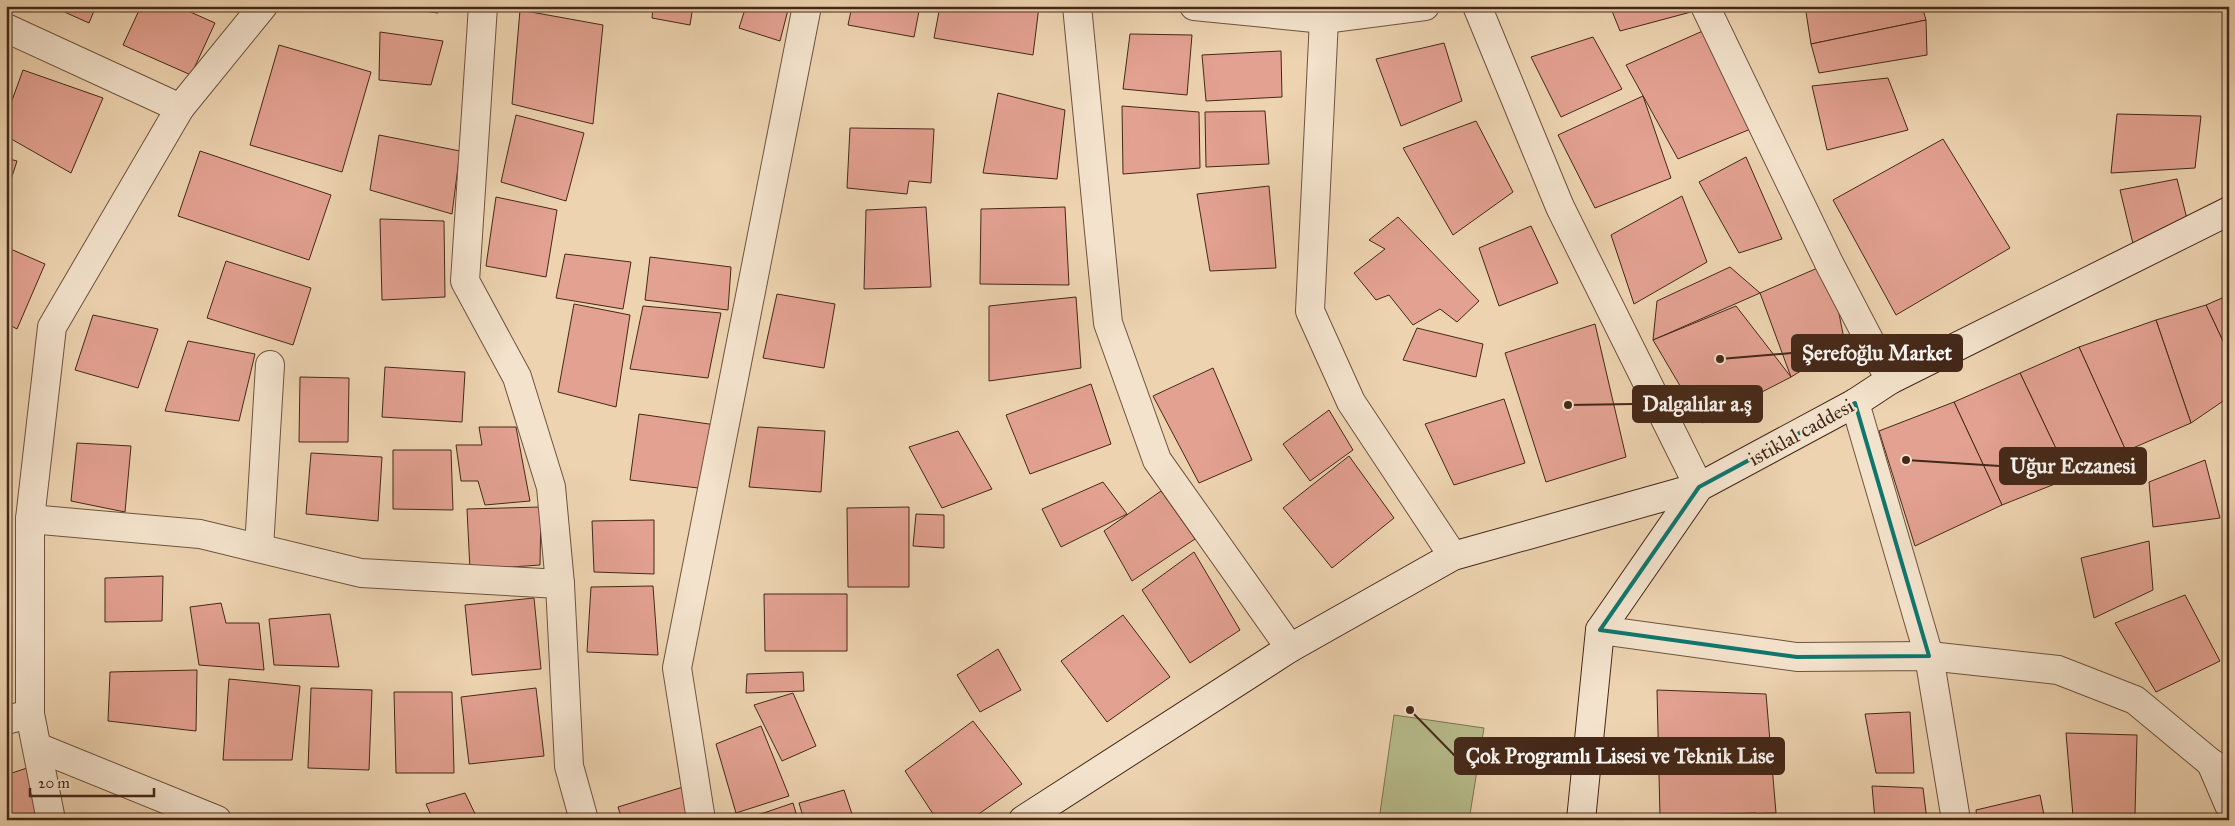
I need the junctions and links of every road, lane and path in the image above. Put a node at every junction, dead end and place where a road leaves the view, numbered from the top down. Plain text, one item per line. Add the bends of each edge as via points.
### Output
1 (263, 6) edge
2 (483, 6) edge
3 (807, 6) edge
4 (1077, 6) edge
5 (1194, 6) edge
6 (1425, 6) edge
7 (1476, 6) edge
8 (1706, 6) edge
9 (1324, 19) junction
10 (6, 28) edge
11 (180, 108) junction
12 (2229, 211) edge
13 (270, 365) dead end
14 (1890, 380) junction
15 (1855, 403) junction
16 (1698, 487) junction
17 (30, 519) junction
18 (259, 548) junction
19 (1454, 556) junction
20 (560, 584) junction
21 (1600, 630) junction
22 (1290, 648) junction
23 (1929, 656) junction
24 (18, 717) edge
25 (37, 747) junction
26 (2220, 768) edge
27 (2229, 805) edge
28 (51, 820) edge
29 (217, 820) edge
30 (584, 820) edge
31 (701, 820) edge
32 (1023, 820) edge
33 (1581, 820) edge
34 (1956, 820) edge

1 - 11 street
2 - 20 street via 465,281 517,377 551,487
3 - 31 street via 677,668
4 - 22 street via 1108,323 1157,460
5 - 9 street
6 - 9 street
7 - 16 street via 1560,207
8 - 14 street via 1829,263
9 - 19 street via 1310,311 1351,402
10 - 11 street
11 - 17 street via 52,327
12 - 14 street, istiklal caddesi
13 - 18 street
14 - 15 street, istiklal caddesi
15 - 16 street, istiklal caddesi
15 - 23 street
16 - 19 street
16 - 21 street, istiklal caddesi
17 - 18 street via 200,534
17 - 24 street
18 - 20 street via 361,573
19 - 22 street
20 - 30 street via 569,766
21 - 23 street via 1797,657
21 - 33 street, istiklal caddesi
22 - 32 street
23 - 26 street via 2058,670 2135,700
23 - 34 street
24 - 25 street
25 - 28 street
25 - 29 street
26 - 27 street

